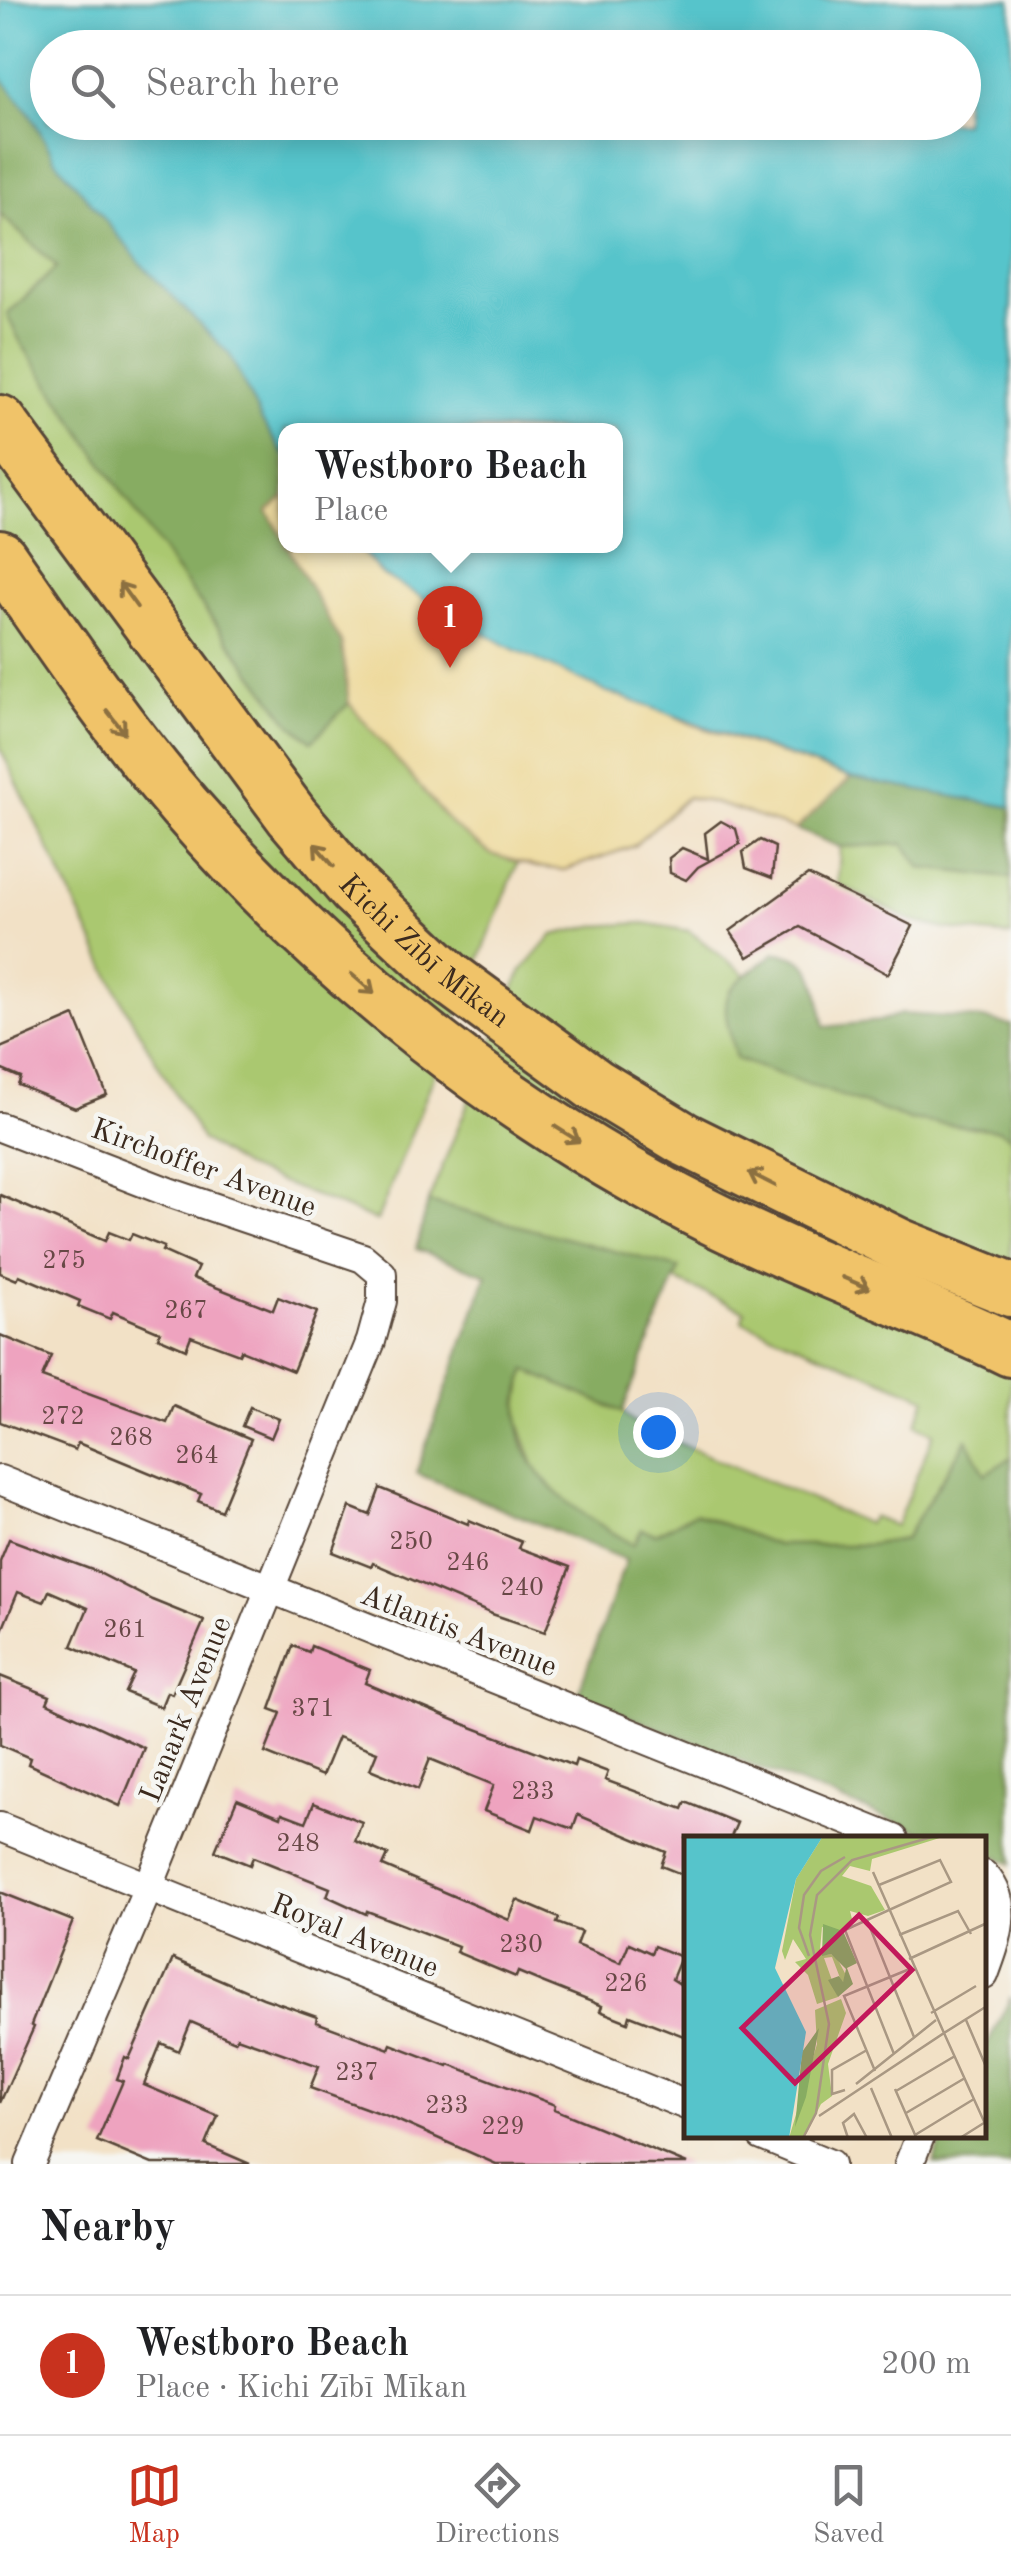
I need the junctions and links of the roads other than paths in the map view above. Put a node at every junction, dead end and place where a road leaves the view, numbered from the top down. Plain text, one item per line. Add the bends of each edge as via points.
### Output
1 (0, 422) edge
2 (0, 556) edge
3 (0, 1126) edge
4 (382, 1274) joint
5 (1011, 1290) edge
6 (1011, 1350) edge
7 (0, 1480) edge
8 (267, 1590) junction
9 (0, 1826) edge
10 (886, 1836) edge
11 (991, 1883) edge
12 (149, 1886) junction
13 (986, 1969) edge
14 (684, 2105) edge
15 (769, 2139) edge
16 (919, 2139) edge
17 (30, 2164) edge
18 (830, 2164) edge
19 (909, 2164) edge

5 -> 1 highway, Kichi Zībī Mīkan via 900,1246 684,1139 489,1009 367,902 302,829
2 -> 6 highway, Kichi Zībī Mīkan via 104,706 196,819 329,954 444,1050 704,1215
3 - 4 street, Kirchoffer Avenue via 363,1258
4 - 8 street, Lanark Avenue via 371,1341
7 - 8 street, Atlantis Avenue
8 - 10 street, Atlantis Avenue
8 - 12 street, Lanark Avenue
9 - 12 street, Royal Avenue
11 - 13 street via 1004,1901 1005,1920
12 - 14 street, Royal Avenue
12 - 17 street, Lanark Avenue
15 - 18 street
16 - 19 street

